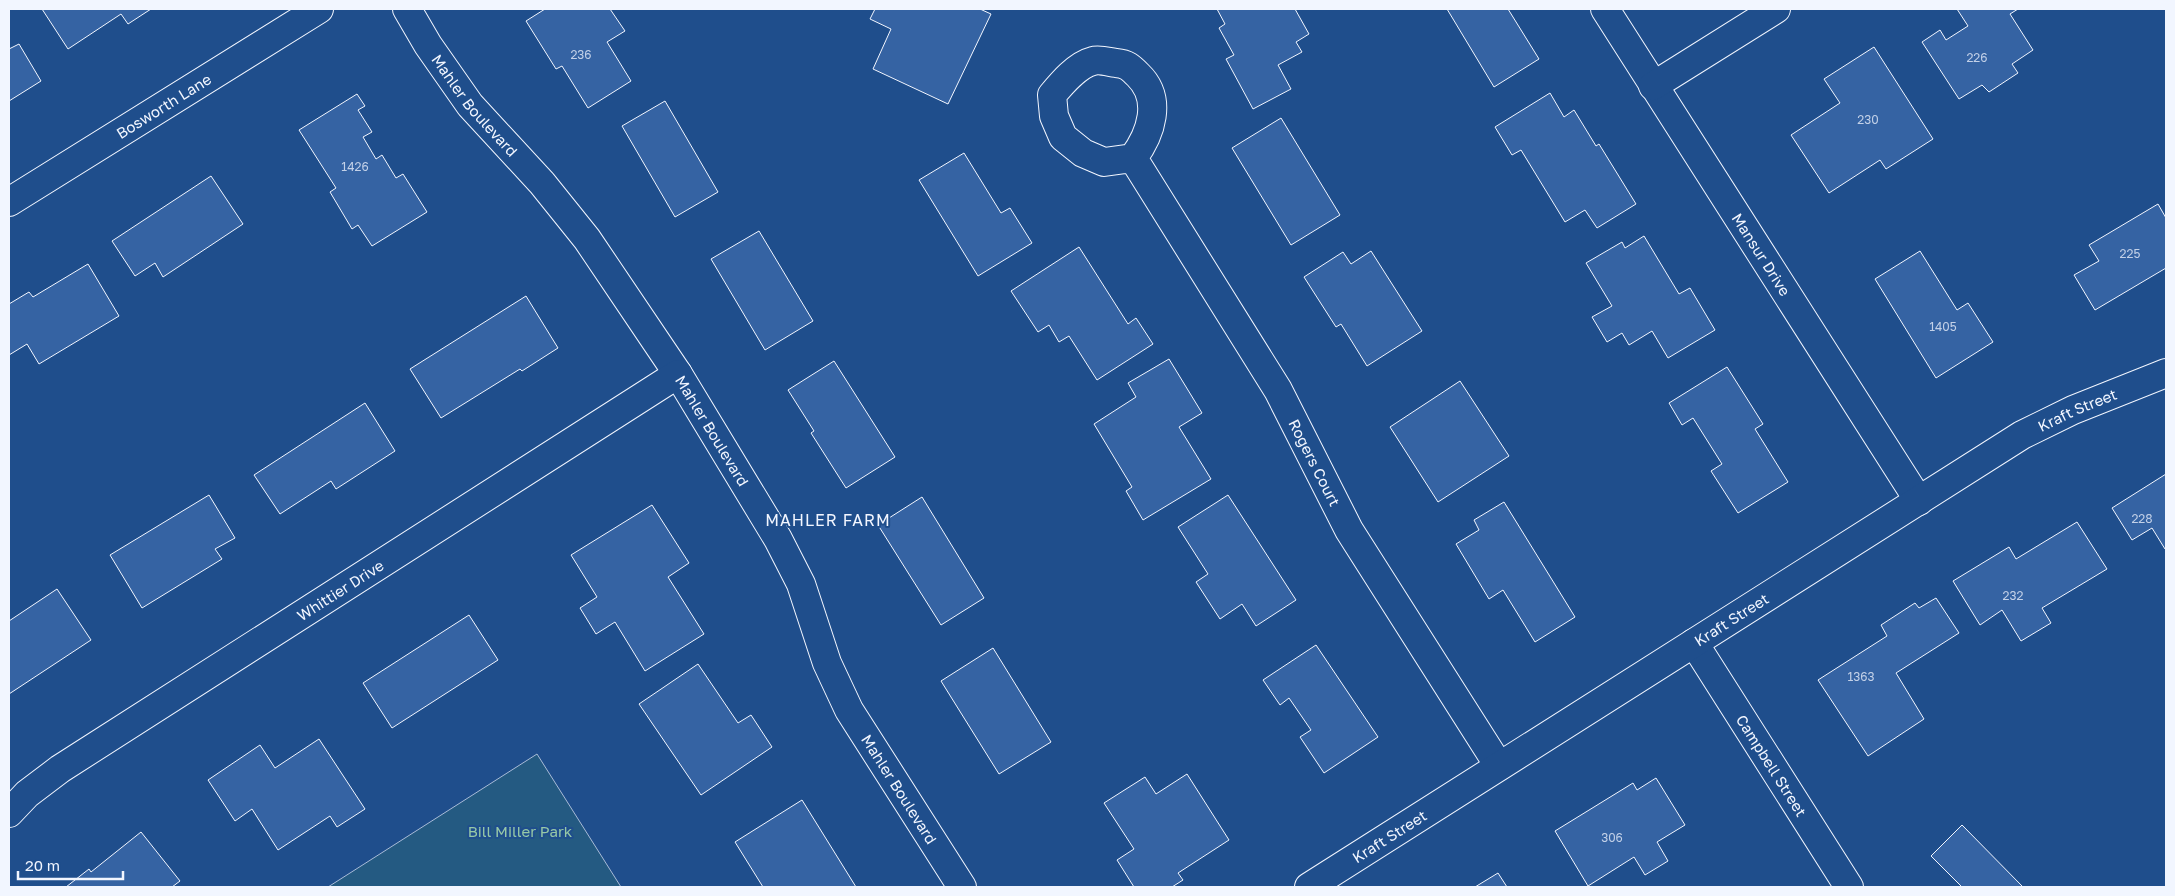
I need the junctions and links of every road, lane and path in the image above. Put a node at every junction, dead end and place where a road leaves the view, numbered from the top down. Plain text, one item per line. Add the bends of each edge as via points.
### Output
1 (319, 9) edge
2 (406, 9) edge
3 (1605, 9) edge
4 (1776, 9) edge
5 (1653, 86) junction
6 (1133, 158) dead end
7 (9, 202) edge
8 (2166, 373) edge
9 (678, 374) junction
10 (1919, 501) junction
11 (1694, 643) junction
12 (1499, 766) junction
13 (9, 813) edge
14 (962, 887) edge
15 (1309, 887) edge
16 (1849, 887) edge

1 - 7 street, Bosworth Lane
2 - 9 street, Mahler Boulevard via 470,105 587,239
3 - 5 street, Mansur Drive
4 - 5 street
5 - 10 street, Mansur Drive
6 - 12 street, Rogers Court via 1278,390 1349,530
8 - 10 street, Kraft Street via 2073,410 2022,435
9 - 13 street, Whittier Drive via 60,769 27,794
9 - 14 street, Mahler Boulevard via 778,539 801,584 828,663 849,710
10 - 11 street, Kraft Street
11 - 12 street, Kraft Street
11 - 16 street, Campbell Street
12 - 15 street, Kraft Street

